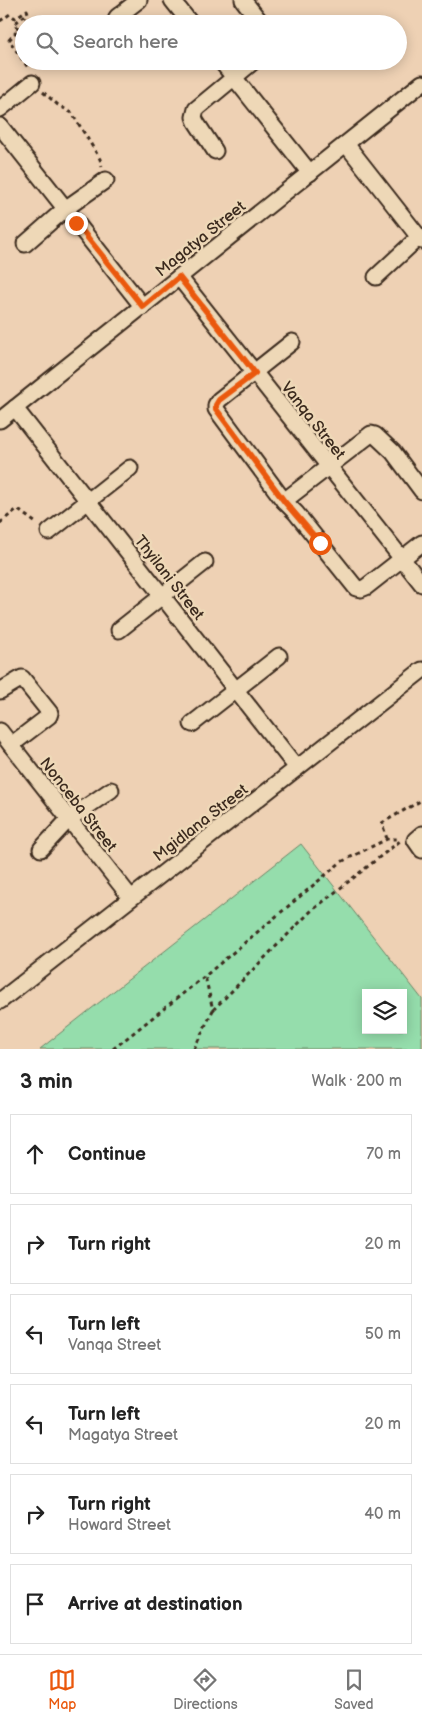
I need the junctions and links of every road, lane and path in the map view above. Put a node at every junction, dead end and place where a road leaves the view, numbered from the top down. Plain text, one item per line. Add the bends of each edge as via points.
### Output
1 (139, 0) edge
2 (172, 0) edge
3 (243, 0) edge
4 (20, 15) edge
5 (24, 15) edge
6 (121, 15) edge
7 (184, 15) edge
8 (255, 15) edge
9 (15, 18) edge
10 (0, 21) edge
11 (15, 34) edge
12 (15, 49) edge
13 (30, 70) edge
14 (228, 70) edge
15 (243, 70) edge
16 (234, 77) junction
17 (32, 83) junction
18 (422, 83) edge
19 (0, 109) edge
20 (0, 126) edge
21 (346, 144) junction
22 (215, 151) dead end
23 (310, 173) junction
24 (106, 180) joint
25 (65, 209) junction
26 (420, 239) edge
27 (25, 244) dead end
28 (179, 277) junction
29 (376, 277) dead end
30 (143, 307) junction
31 (292, 342) dead end
32 (255, 373) junction
33 (15, 408) junction
34 (0, 420) edge
35 (330, 467) junction
36 (130, 468) dead end
37 (422, 491) edge
38 (284, 501) junction
39 (88, 502) junction
40 (0, 523) edge
41 (49, 532) joint
42 (422, 543) edge
43 (403, 559) junction
44 (205, 562) dead end
45 (422, 584) edge
46 (162, 596) junction
47 (119, 630) dead end
48 (279, 656) dead end
49 (422, 670) edge
50 (235, 689) junction
51 (0, 692) edge
52 (192, 724) dead end
53 (0, 731) edge
54 (11, 745) junction
55 (297, 768) junction
56 (112, 790) dead end
57 (422, 800) edge
58 (69, 819) junction
59 (422, 834) edge
60 (387, 839) junction
61 (41, 849) dead end
62 (422, 850) edge
63 (131, 898) junction
64 (205, 976) junction
65 (0, 1000) edge
66 (213, 1010) junction
67 (113, 1049) edge
68 (194, 1049) edge

1 - 6 street
2 - 7 street
3 - 8 street
4 - 5 path via 27,10
9 - 10 path via 10,14
11 - 12 path via 9,40
13 - 17 path
14 - 16 street
15 - 16 street
16 - 22 street via 196,109 196,122
16 - 23 street
17 - 19 street
17 - 24 path via 72,113 100,159
18 - 21 street, Magatya Street
20 - 25 street
21 - 23 street, Magatya Street
21 - 26 street
23 - 28 street, Magatya Street
24 - 25 street
25 - 27 street
25 - 30 street
26 - 29 street
28 - 30 street, Magatya Street
28 - 32 street, Vanqa Street
30 - 33 street, Magatya Street
31 - 32 street
32 - 35 street, Vanqa Street
32 - 38 street via 219,400 216,409
33 - 34 street, Magatya Street
33 - 39 street, Thyilani Street
35 - 37 street via 367,435 375,435 393,452
35 - 38 street
35 - 43 street, Vanqa Street
36 - 39 street
38 - 43 street via 356,588 366,587
39 - 41 street
39 - 46 street, Thyilani Street
40 - 41 path via 17,509
42 - 43 street
43 - 45 street, Vanqa Street
44 - 46 street
46 - 47 street
46 - 50 street, Thyilani Street
48 - 50 street
49 - 55 street, Mgidlana Street
50 - 52 street
50 - 55 street, Thyilani Street
51 - 54 street via 22,678 50,713
53 - 54 street, Nonceba Street
54 - 58 street, Nonceba Street
55 - 63 street, Mgidlana Street
56 - 58 street
57 - 60 path via 382,823
58 - 61 street
58 - 63 street, Nonceba Street
59 - 62 street via 415,840
60 - 64 path via 341,862
60 - 66 path via 403,839 310,912
63 - 65 street, Mgidlana Street
64 - 66 path
64 - 67 path
66 - 68 path

